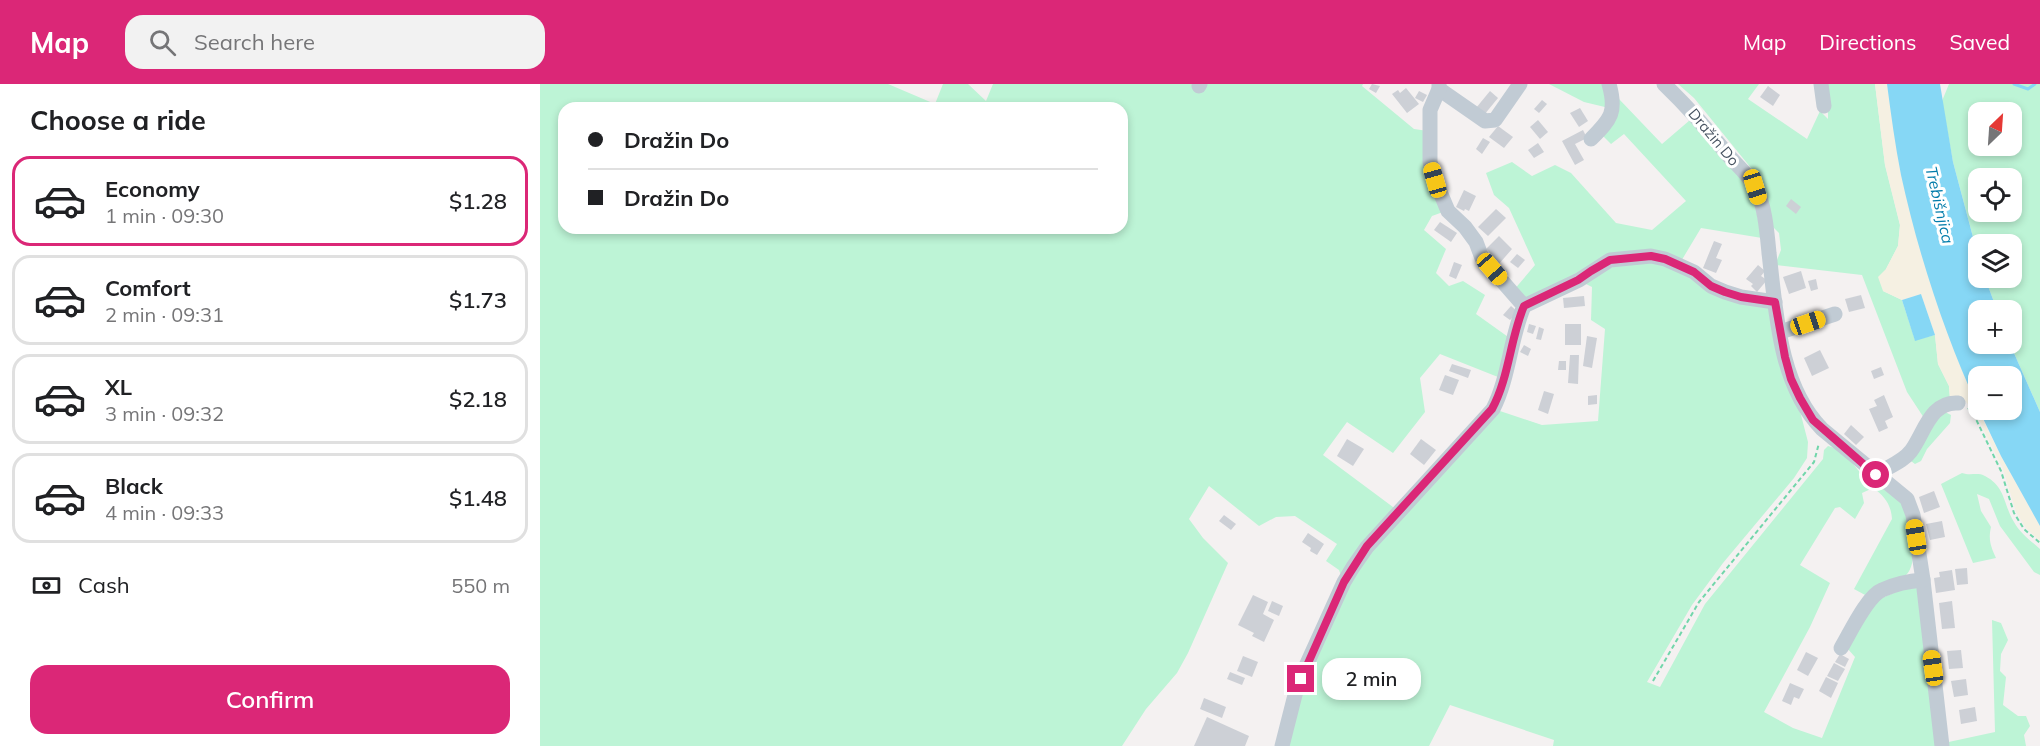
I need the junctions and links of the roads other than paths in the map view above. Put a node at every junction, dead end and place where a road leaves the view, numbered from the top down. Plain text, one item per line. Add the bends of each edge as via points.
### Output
1 (1520, 84) edge
2 (1609, 84) edge
3 (1664, 84) edge
4 (1821, 84) edge
5 (1439, 86) edge
6 (1824, 106) dead end
7 (1591, 139) dead end
8 (1775, 302) junction
9 (1524, 306) junction
10 (1835, 314) dead end
11 (1780, 332) junction
12 (1958, 403) road end
13 (1876, 475) junction
14 (1923, 580) junction
15 (1842, 648) dead end
16 (1282, 746) edge
17 (1942, 746) edge

1 - 5 street via 1495,120 1485,121
2 - 7 street via 1613,109 1608,122
3 - 8 street, Dražin Do via 1755,187 1767,233
4 - 6 street
5 - 9 street via 1430,110 1430,162 1435,180 1448,211 1465,227 1482,258
8 - 9 street via 1725,292 1694,272 1651,256 1610,260
8 - 11 street, Dražin Do
9 - 16 street via 1512,339 1501,393 1492,409 1367,546 1344,582 1296,691
10 - 11 street
11 - 13 street, Dražin Do via 1791,379 1813,420
12 - 13 street via 1950,403 1934,414 1912,450
13 - 14 street, Dražin Do via 1907,499
14 - 15 street via 1880,590
14 - 17 street, Dražin Do

